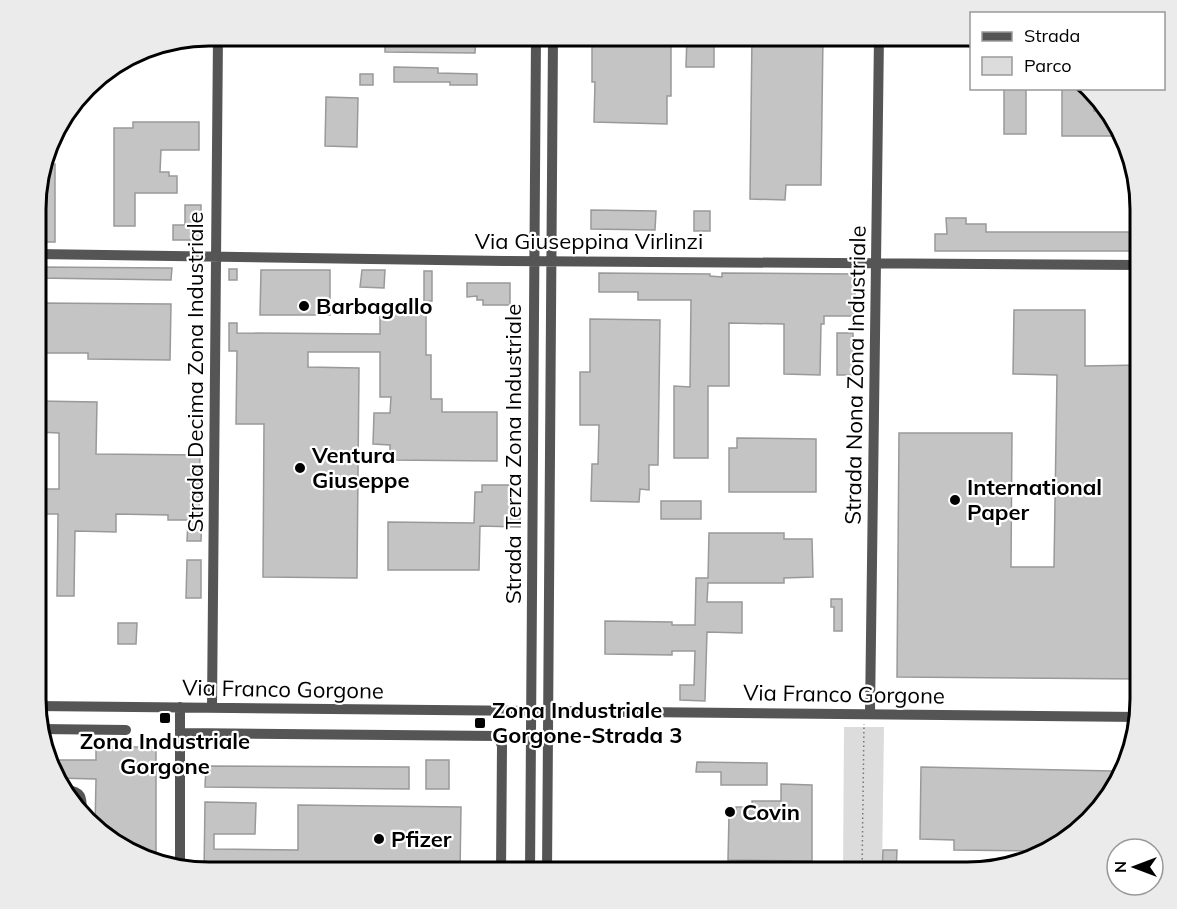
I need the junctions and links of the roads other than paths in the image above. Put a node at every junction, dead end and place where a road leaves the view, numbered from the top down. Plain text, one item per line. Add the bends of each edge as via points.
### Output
1 (218, 46) edge
2 (536, 46) edge
3 (553, 46) edge
4 (879, 47) edge
5 (46, 254) edge
6 (216, 256) junction
7 (534, 260) junction
8 (551, 260) junction
9 (876, 264) junction
10 (1130, 265) edge
11 (47, 706) edge
12 (180, 707) junction
13 (212, 708) junction
14 (530, 711) junction
15 (548, 712) junction
16 (867, 713) junction
17 (1129, 717) edge
18 (50, 729) edge
19 (126, 730) dead end
20 (181, 733) junction
21 (180, 859) edge
22 (501, 862) edge
23 (530, 862) edge
24 (547, 862) edge

1 - 6 street, Strada Decima Zona Industriale
2 - 7 street, Strada Terza Zona Industriale
3 - 8 street, Strada Terza Zona Industriale
4 - 9 street, Strada Nona Zona Industriale
5 - 6 street, Via Giuseppina Virlinzi
6 - 7 street, Via Giuseppina Virlinzi
6 - 13 street, Strada Decima Zona Industriale
7 - 8 street, Via Giuseppina Virlinzi
7 - 14 street, Strada Terza Zona Industriale
8 - 9 street, Via Giuseppina Virlinzi
8 - 15 street, Strada Terza Zona Industriale
9 - 10 street, Via Giuseppina Virlinzi
9 - 16 street, Strada Nona Zona Industriale
11 - 12 street, Via Franco Gorgone
12 - 13 street, Via Franco Gorgone
12 - 20 street
13 - 14 street, Via Franco Gorgone
14 - 15 street, Via Franco Gorgone
14 - 23 street, Strada Terza Zona Industriale
15 - 16 street, Via Franco Gorgone
15 - 24 street, Strada Terza Zona Industriale
16 - 17 street, Via Franco Gorgone
18 - 19 street
20 - 21 street
20 - 22 street via 498,736 502,746

